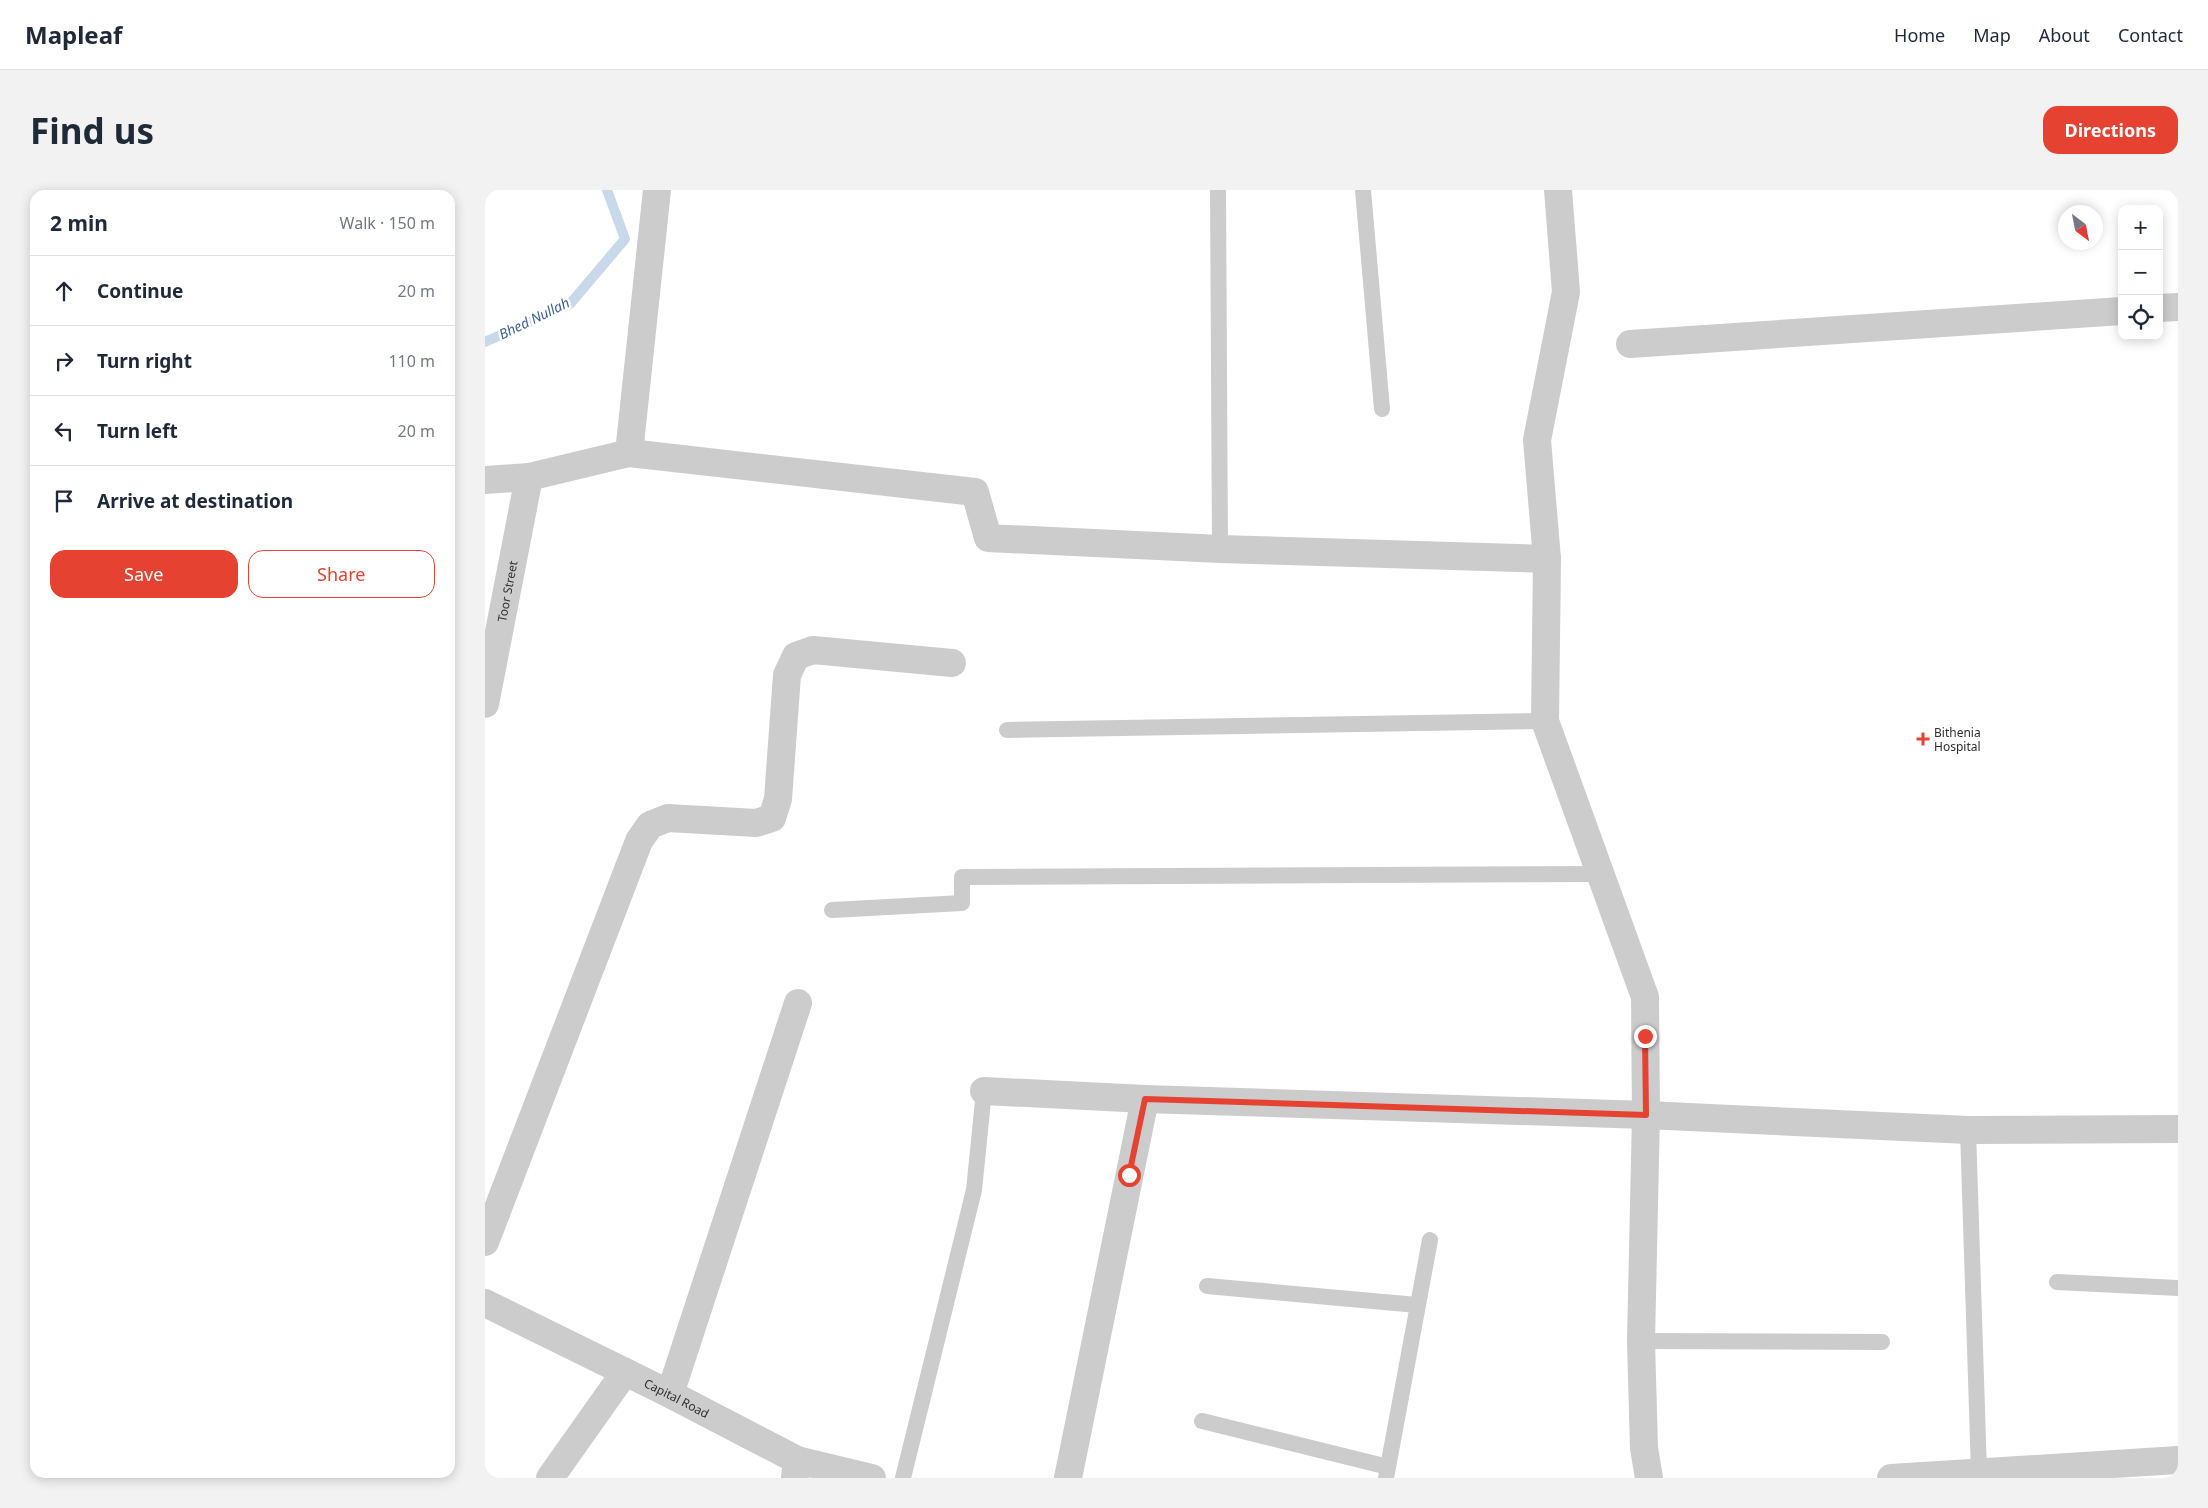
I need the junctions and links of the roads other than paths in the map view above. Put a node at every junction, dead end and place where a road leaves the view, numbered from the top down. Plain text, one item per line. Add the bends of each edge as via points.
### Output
1 (657, 190) edge
2 (1218, 190) edge
3 (1363, 190) edge
4 (1558, 190) edge
5 (2178, 307) edge
6 (2163, 308) edge
7 (2118, 311) edge
8 (1630, 344) dead end
9 (1382, 409) dead end
10 (629, 453) junction
11 (529, 477) junction
12 (485, 480) edge
13 (1221, 549) junction
14 (1547, 559) junction
15 (952, 663) dead end
16 (485, 704) edge
17 (1545, 721) junction
18 (1007, 730) dead end
19 (1600, 874) junction
20 (832, 910) dead end
21 (798, 1003) dead end
22 (984, 1091) joint
23 (1145, 1099) junction
24 (1646, 1115) junction
25 (2178, 1129) edge
26 (1969, 1130) junction
27 (1430, 1240) dead end
28 (485, 1242) edge
29 (2057, 1282) dead end
30 (1207, 1286) dead end
31 (2178, 1288) edge
32 (485, 1304) edge
33 (1417, 1305) junction
34 (1641, 1341) junction
35 (1882, 1342) dead end
36 (625, 1372) junction
37 (670, 1394) junction
38 (1202, 1421) dead end
39 (2178, 1460) edge
40 (796, 1469) edge
41 (1387, 1472) edge
42 (1979, 1472) junction
43 (550, 1478) edge
44 (872, 1478) edge
45 (903, 1478) edge
46 (1068, 1478) edge
47 (1649, 1478) edge
48 (1891, 1478) edge

1 - 10 street
2 - 13 lane
3 - 9 lane
4 - 14 street via 1566,292 1537,440
5 - 6 street
7 - 8 street
10 - 11 street
10 - 13 street via 975,492 988,538
11 - 12 street
11 - 16 street, Toor Street
13 - 14 street
14 - 17 street
15 - 28 street via 813,650 796,656 787,675 779,799 772,818 756,823 668,818 650,825 639,841
17 - 18 lane
17 - 19 street
19 - 20 lane via 962,877 962,903
19 - 24 street via 1645,997
21 - 37 street
22 - 23 street
22 - 45 lane via 974,1190
23 - 24 street
23 - 46 street
24 - 26 street
24 - 34 street
25 - 26 street
26 - 42 lane
27 - 33 lane
29 - 31 lane
30 - 33 lane
32 - 36 street, Capital Road
33 - 41 lane
34 - 35 lane
34 - 47 street via 1644,1448
36 - 37 street, Capital Road
36 - 43 street
37 - 40 street, Capital Road
38 - 41 lane
39 - 42 street
40 - 44 street, Capital Road
42 - 48 street

